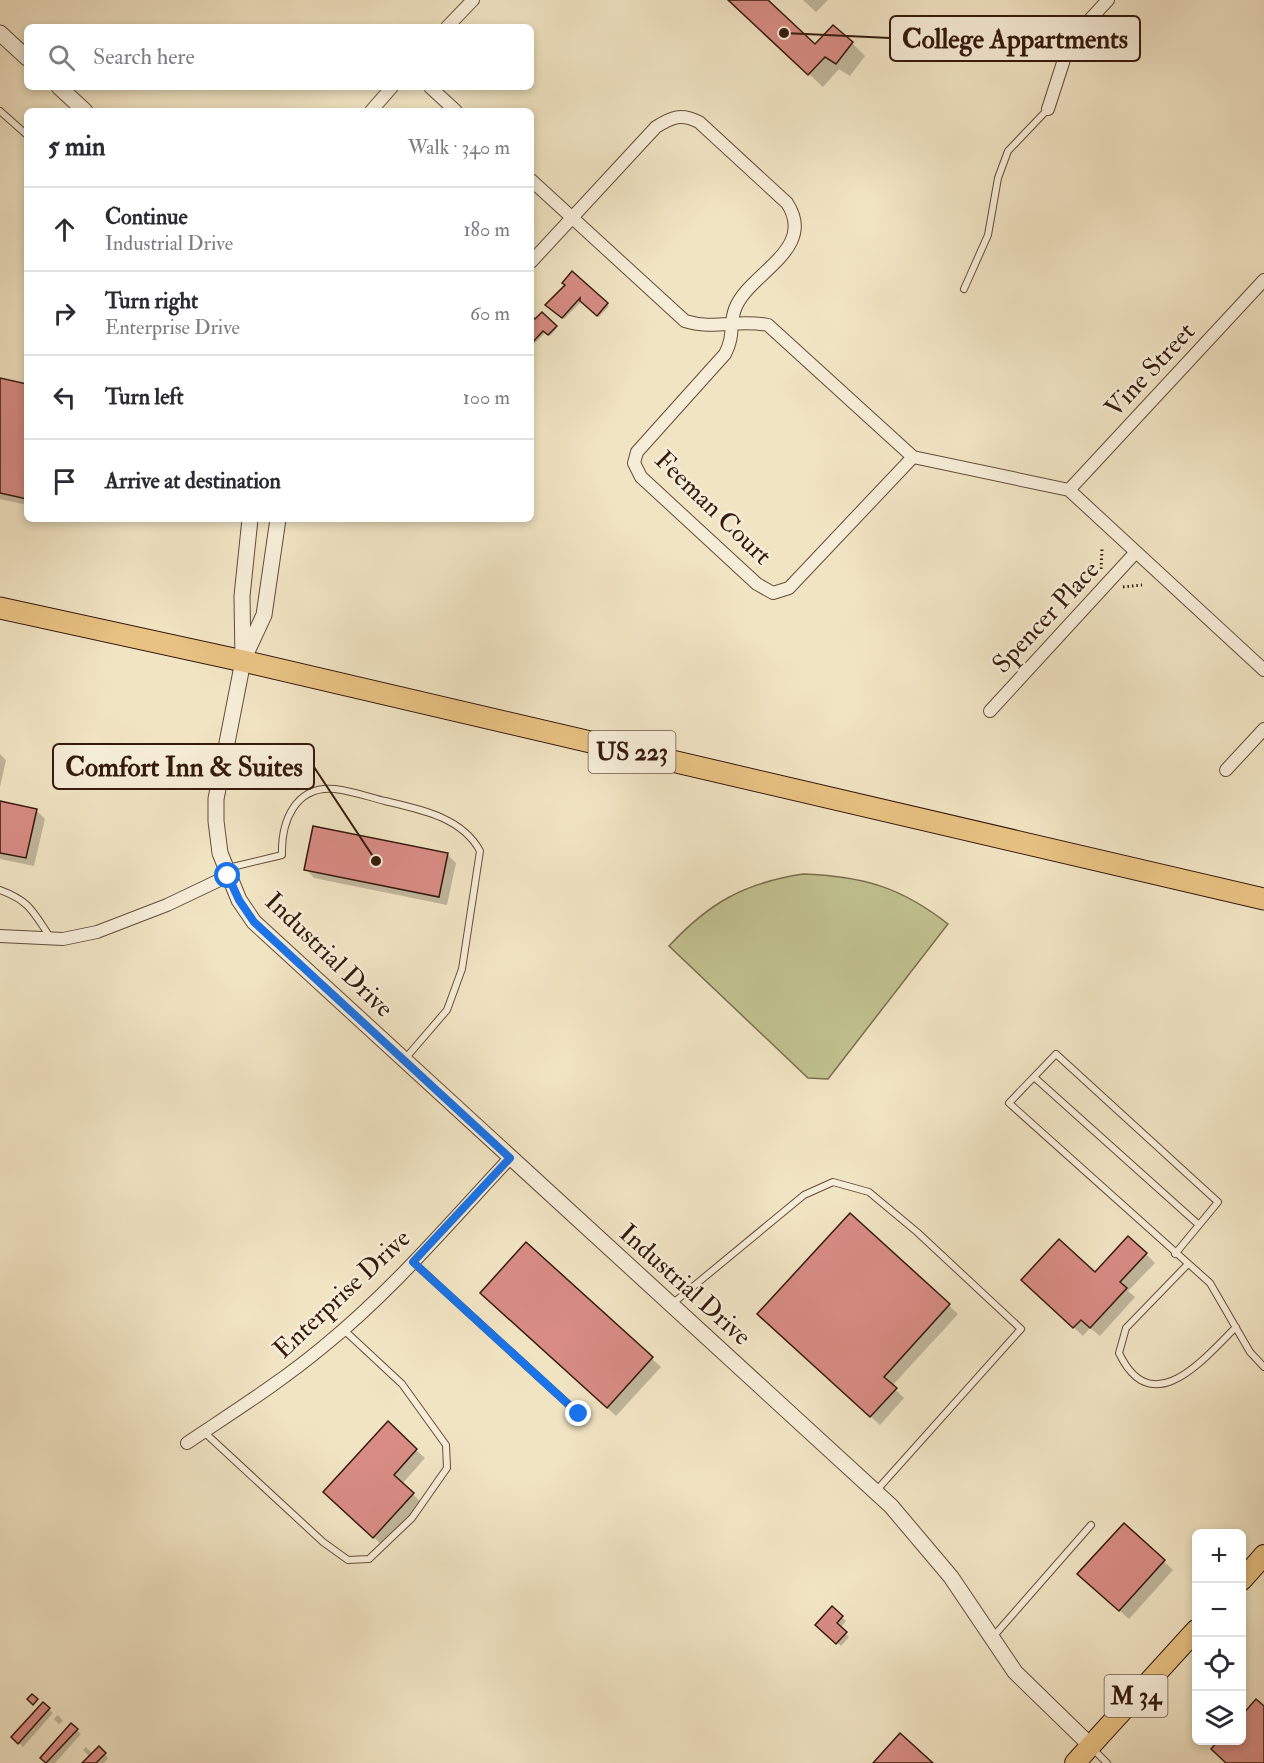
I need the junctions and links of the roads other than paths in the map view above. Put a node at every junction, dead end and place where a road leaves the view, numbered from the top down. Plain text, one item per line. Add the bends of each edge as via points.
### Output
1 (473, 0) edge
2 (1108, 0) edge
3 (450, 24) edge
4 (0, 33) edge
5 (24, 55) edge
6 (62, 90) edge
7 (389, 90) edge
8 (433, 90) edge
9 (82, 108) edge
10 (373, 108) edge
11 (453, 108) edge
12 (1048, 109) joint
13 (0, 111) edge
14 (24, 132) edge
15 (534, 183) edge
16 (572, 218) junction
17 (534, 259) edge
18 (1264, 280) edge
19 (964, 289) dead end
20 (734, 322) junction
21 (913, 457) junction
22 (1069, 490) junction
23 (250, 522) edge
24 (278, 522) edge
25 (1136, 552) junction
26 (0, 608) edge
27 (243, 661) junction
28 (1264, 670) edge
29 (990, 711) dead end
30 (1264, 729) edge
31 (1226, 770) dead end
32 (227, 872) junction
33 (0, 890) edge
34 (1264, 899) edge
35 (0, 936) edge
36 (52, 939) junction
37 (404, 1060) junction
38 (1034, 1077) junction
39 (510, 1158) junction
40 (1199, 1225) junction
41 (1175, 1254) junction
42 (413, 1262) junction
43 (1188, 1264) junction
44 (671, 1305) junction
45 (1236, 1327) junction
46 (343, 1329) junction
47 (1264, 1367) edge
48 (579, 1414) dead end
49 (204, 1432) junction
50 (187, 1443) dead end
51 (876, 1492) junction
52 (1092, 1525) dead end
53 (1264, 1555) edge
54 (1246, 1575) edge
55 (1192, 1635) edge
56 (992, 1639) junction
57 (1090, 1746) junction
58 (1075, 1763) edge
59 (1107, 1763) edge

1 - 3 street
2 - 12 street via 1070,41
4 - 5 street
6 - 9 street
7 - 10 street
8 - 11 street
12 - 19 lane via 1008,151 998,178 988,235
13 - 14 lane
15 - 16 street
16 - 17 street
16 - 20 street via 685,321 711,326
16 - 20 street via 656,127 678,116 699,122 787,203 793,213 795,225 786,249 741,300 734,310
18 - 22 street, Vine Street
20 - 21 street via 768,325
20 - 21 street, Feeman Court via 732,341 725,354 646,439 634,463 653,489 757,584 773,593 789,588
21 - 22 street
22 - 25 street
23 - 27 street via 242,596
24 - 27 street via 264,615
25 - 28 street
25 - 29 street, Spencer Place
26 - 27 highway, US 223
27 - 32 street, Industrial Drive via 216,799 220,853
27 - 34 highway, US 223
30 - 31 street
32 - 36 street via 97,932
32 - 37 street, Industrial Drive via 254,922
32 - 37 lane via 282,855 281,834 288,813 318,791 334,789 431,812 476,843 480,851 462,969 447,1010
33 - 36 lane via 19,897 29,906
35 - 36 street
37 - 39 street, Industrial Drive
38 - 40 lane
38 - 40 lane via 1056,1054 1218,1202
38 - 41 lane via 1009,1103
39 - 42 street, Enterprise Drive
39 - 44 street, Industrial Drive
40 - 41 lane
41 - 43 lane
42 - 46 street, Enterprise Drive
42 - 48 lane
43 - 45 lane via 1210,1283
43 - 45 lane via 1126,1328 1119,1353 1127,1370 1144,1382 1161,1386 1203,1360
44 - 51 street, Industrial Drive
44 - 51 lane via 804,1195 833,1182 869,1192 964,1275 1021,1329
45 - 47 lane
46 - 49 street, Enterprise Drive via 283,1379
46 - 49 lane via 402,1384 446,1445 447,1468 412,1518 369,1559 348,1560 323,1542
49 - 50 street, Enterprise Drive
51 - 56 street, Industrial Drive via 951,1577
52 - 56 lane
53 - 54 main road
55 - 57 main road, M 34
56 - 57 street, Industrial Drive via 1032,1692
57 - 58 main road, M 34
57 - 59 lane

